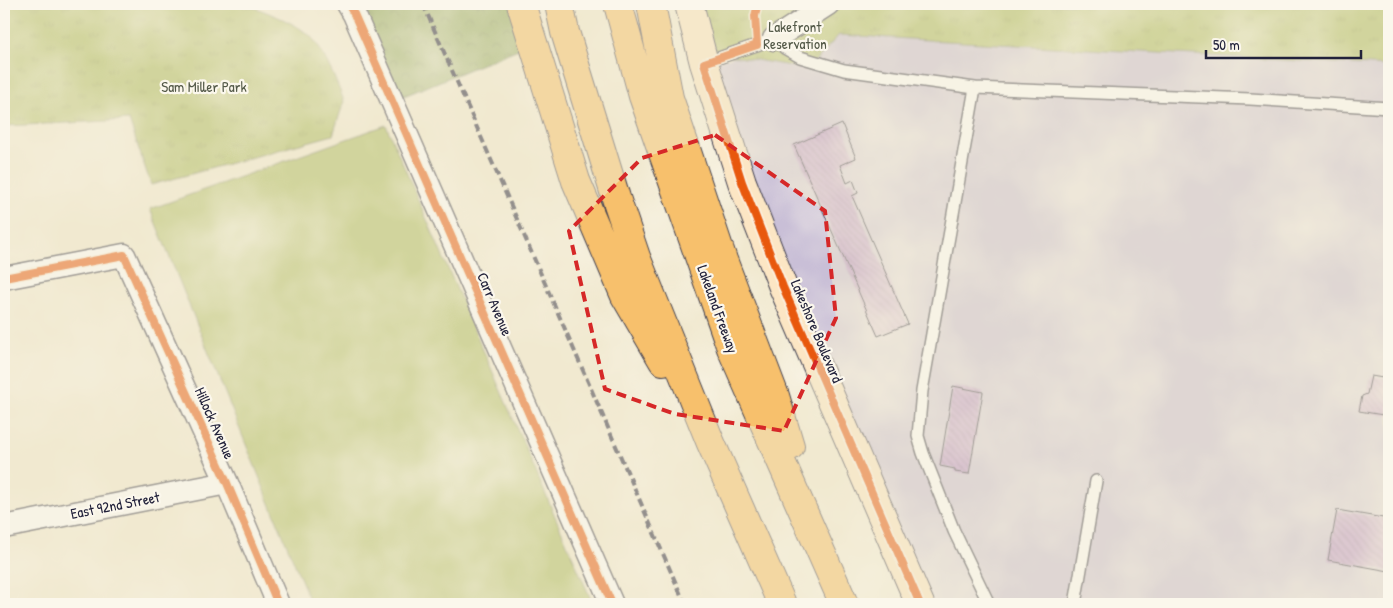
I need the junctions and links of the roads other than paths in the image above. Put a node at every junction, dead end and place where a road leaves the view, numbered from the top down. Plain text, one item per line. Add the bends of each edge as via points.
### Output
1 (520, 4) edge
2 (559, 4) edge
3 (618, 4) edge
4 (651, 4) edge
5 (689, 4) edge
6 (828, 4) edge
7 (351, 9) edge
8 (774, 39) junction
9 (704, 63) junction
10 (975, 88) junction
11 (1389, 108) edge
12 (4, 278) edge
13 (710, 441) junction
14 (1096, 481) dead end
15 (227, 483) junction
16 (4, 527) edge
17 (823, 558) junction
18 (278, 604) edge
19 (612, 604) edge
20 (782, 604) edge
21 (844, 604) edge
22 (920, 604) edge
23 (989, 604) edge
24 (1075, 604) edge

1 - 13 highway via 576,181 625,296
2 - 13 highway via 627,232
3 - 17 highway, Lakeland Freeway via 643,96 731,348
4 - 17 highway via 669,98 723,260 775,396
5 - 9 street, Lakeshore Boulevard
6 - 8 street
7 - 19 street, Carr Avenue
8 - 9 lane
8 - 10 lane via 800,57 844,70
9 - 22 street, Lakeshore Boulevard via 742,182 782,287
10 - 11 lane
10 - 23 lane via 922,391 918,436 954,531
12 - 15 street, Hillock Avenue via 124,255
13 - 20 highway
14 - 24 lane
15 - 16 street, East 92nd Street
15 - 18 street, Hillock Avenue
17 - 21 highway, Lakeland Freeway

